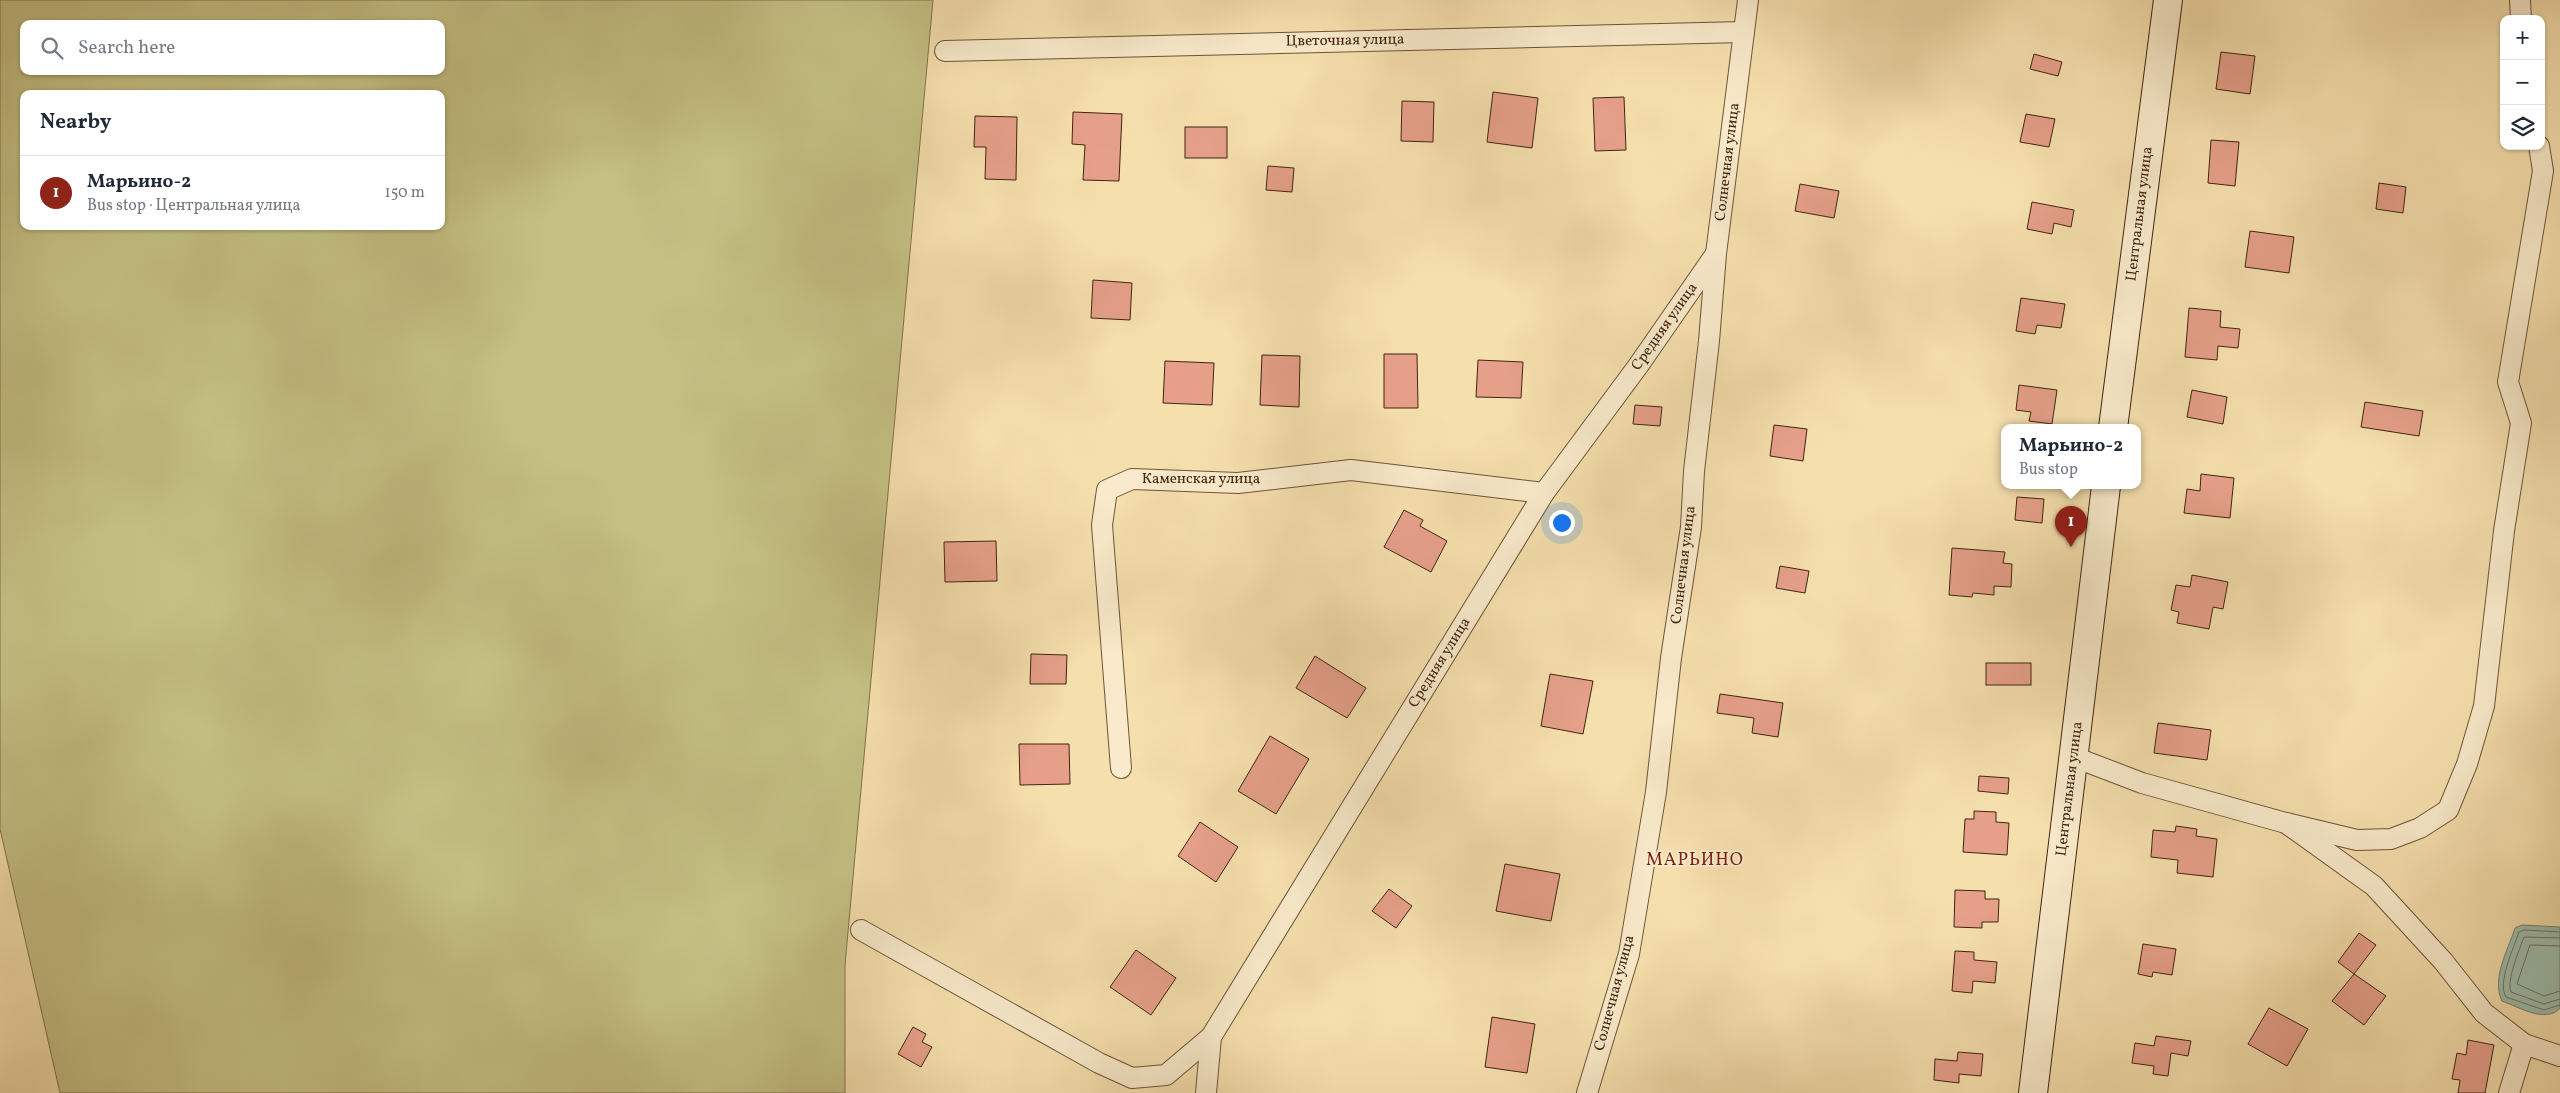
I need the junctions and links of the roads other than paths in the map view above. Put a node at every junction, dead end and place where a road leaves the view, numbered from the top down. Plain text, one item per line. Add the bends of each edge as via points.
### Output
1 (1748, 0) edge
2 (2168, 0) edge
3 (2520, 0) edge
4 (2521, 15) edge
5 (1744, 32) junction
6 (946, 50) dead end
7 (2540, 150) edge
8 (1716, 254) junction
9 (2114, 424) edge
10 (2106, 489) edge
11 (1544, 493) junction
12 (2074, 757) junction
13 (1121, 768) dead end
14 (2286, 823) junction
15 (862, 930) dead end
16 (1211, 1037) junction
17 (2524, 1044) junction
18 (2560, 1056) edge
19 (1206, 1093) edge
20 (1586, 1093) edge
21 (2033, 1093) edge
22 (2510, 1093) edge

1 - 5 street, Солнечная улица
2 - 9 main road, Центральная улица
3 - 4 street
5 - 6 street, Цветочная улица
5 - 8 street, Солнечная улица
7 - 14 street via 2543,171 2508,382 2521,423 2504,531 2484,706 2467,764 2448,810 2420,828 2390,839 2357,840
8 - 11 street, Средняя улица
8 - 20 street, Солнечная улица via 1710,341 1694,471 1692,527 1671,658 1656,792 1629,954
10 - 12 main road, Центральная улица
11 - 13 street, Каменская улица via 1351,470 1238,482 1132,479 1106,490 1102,525
11 - 16 street, Средняя улица
12 - 14 street via 2142,783
12 - 21 main road, Центральная улица
14 - 17 street via 2374,886 2443,961 2484,1013
15 - 16 street via 1098,1063 1132,1078 1166,1075
16 - 19 street, Средняя улица
17 - 18 street
17 - 22 street

